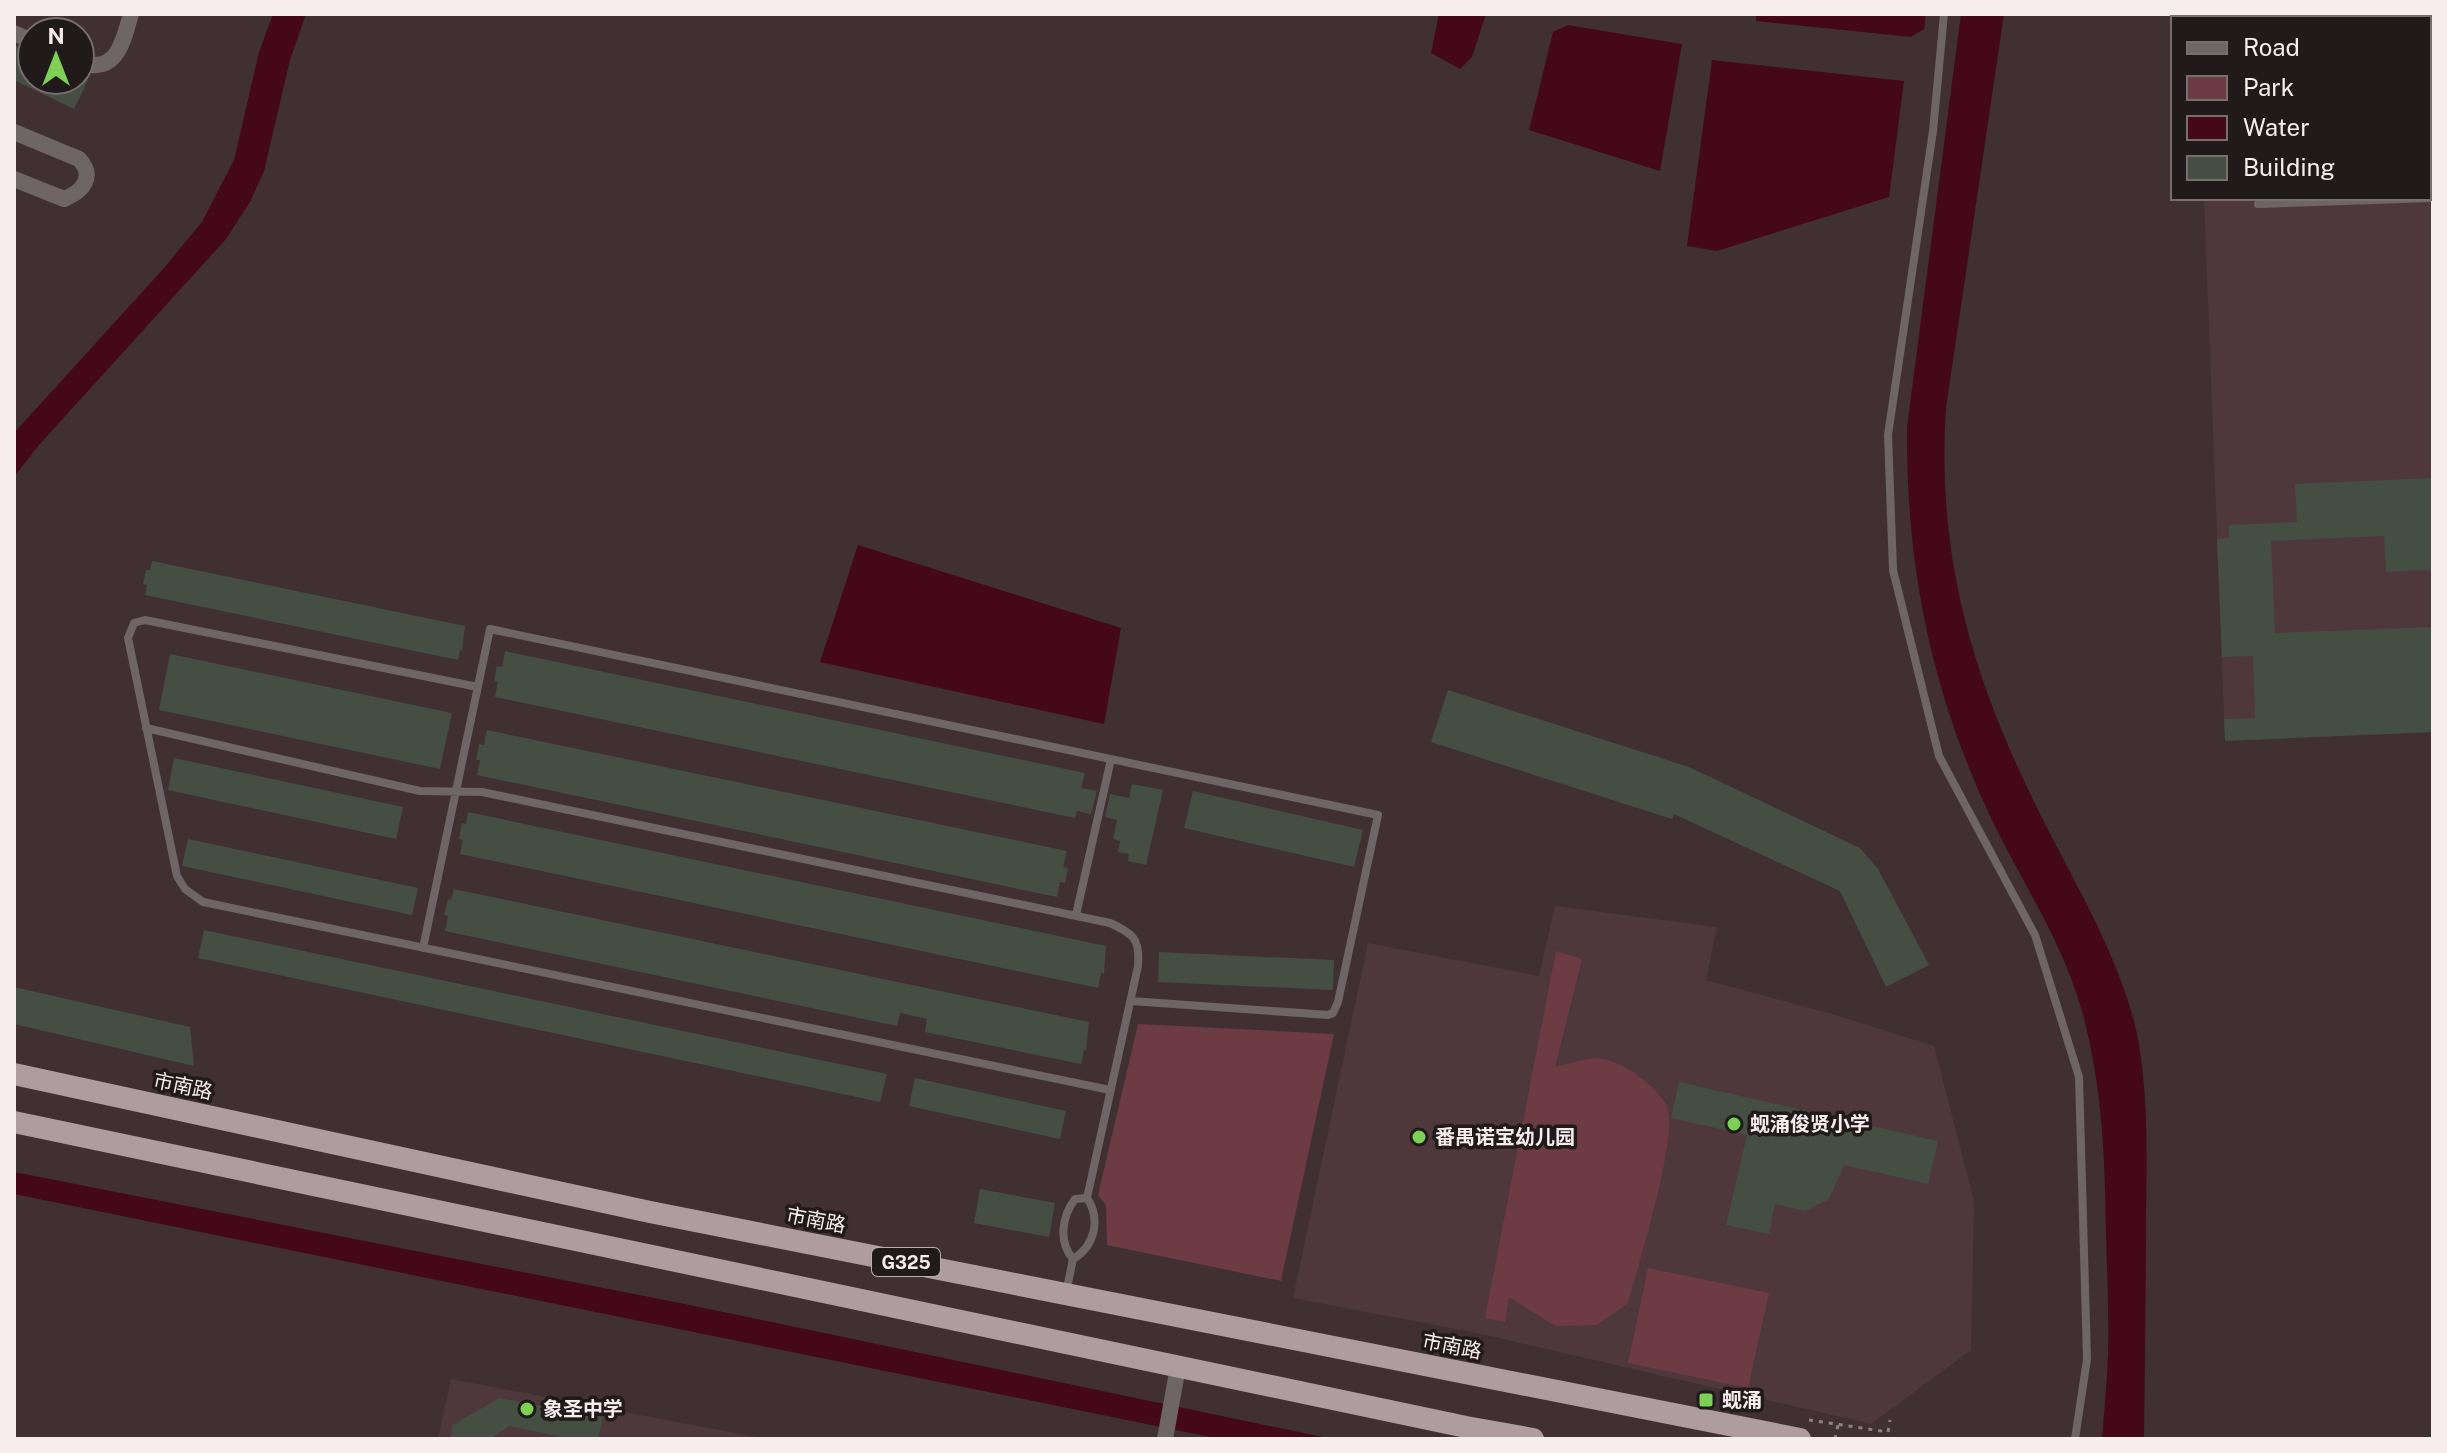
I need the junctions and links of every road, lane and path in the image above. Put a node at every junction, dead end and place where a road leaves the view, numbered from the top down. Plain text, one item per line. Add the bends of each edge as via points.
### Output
1 (131, 14) edge
2 (1944, 14) edge
3 (96, 65) edge
4 (14, 132) edge
5 (14, 179) edge
6 (2375, 200) edge
7 (2258, 204) dead end
8 (478, 687) junction
9 (146, 728) junction
10 (1111, 759) junction
11 (456, 792) junction
12 (1076, 915) junction
13 (423, 948) junction
14 (1131, 1001) junction
15 (14, 1074) edge
16 (1110, 1090) junction
17 (14, 1122) edge
18 (1087, 1198) junction
19 (1073, 1259) junction
20 (1066, 1294) junction
21 (1178, 1367) junction
22 (1890, 1420) dead end
23 (1838, 1425) junction
24 (1799, 1428) edge
25 (1465, 1433) edge
26 (1165, 1439) edge
27 (1533, 1439) edge
28 (1835, 1439) edge
29 (2075, 1439) edge

1 - 3 street via 121,48
2 - 29 lane via 1933,131 1888,435 1893,570 1939,756 2035,935 2079,1077 2087,1359
4 - 5 street via 79,159 88,175 80,190 64,199
6 - 7 lane
8 - 9 lane via 145,620 134,623 128,638
8 - 10 lane via 490,629
8 - 11 lane
9 - 11 lane via 420,791
9 - 13 lane via 177,876 196,898
10 - 12 lane
10 - 14 lane via 1378,815 1333,1013
11 - 12 lane via 482,792
11 - 13 lane
12 - 14 lane via 1110,923 1135,938 1139,952
13 - 16 lane
14 - 16 lane
15 - 20 highway, 市南路 / G325 via 634,1208
16 - 18 lane
17 - 21 highway, G325
18 - 19 lane via 1095,1214 1092,1239
18 - 19 lane via 1075,1199 1064,1222 1065,1250
19 - 20 lane
20 - 24 highway, 市南路 / G325
21 - 25 highway, G325
21 - 26 street
22 - 23 path via 1888,1432
23 - 24 path
23 - 28 path
25 - 27 highway, G325

